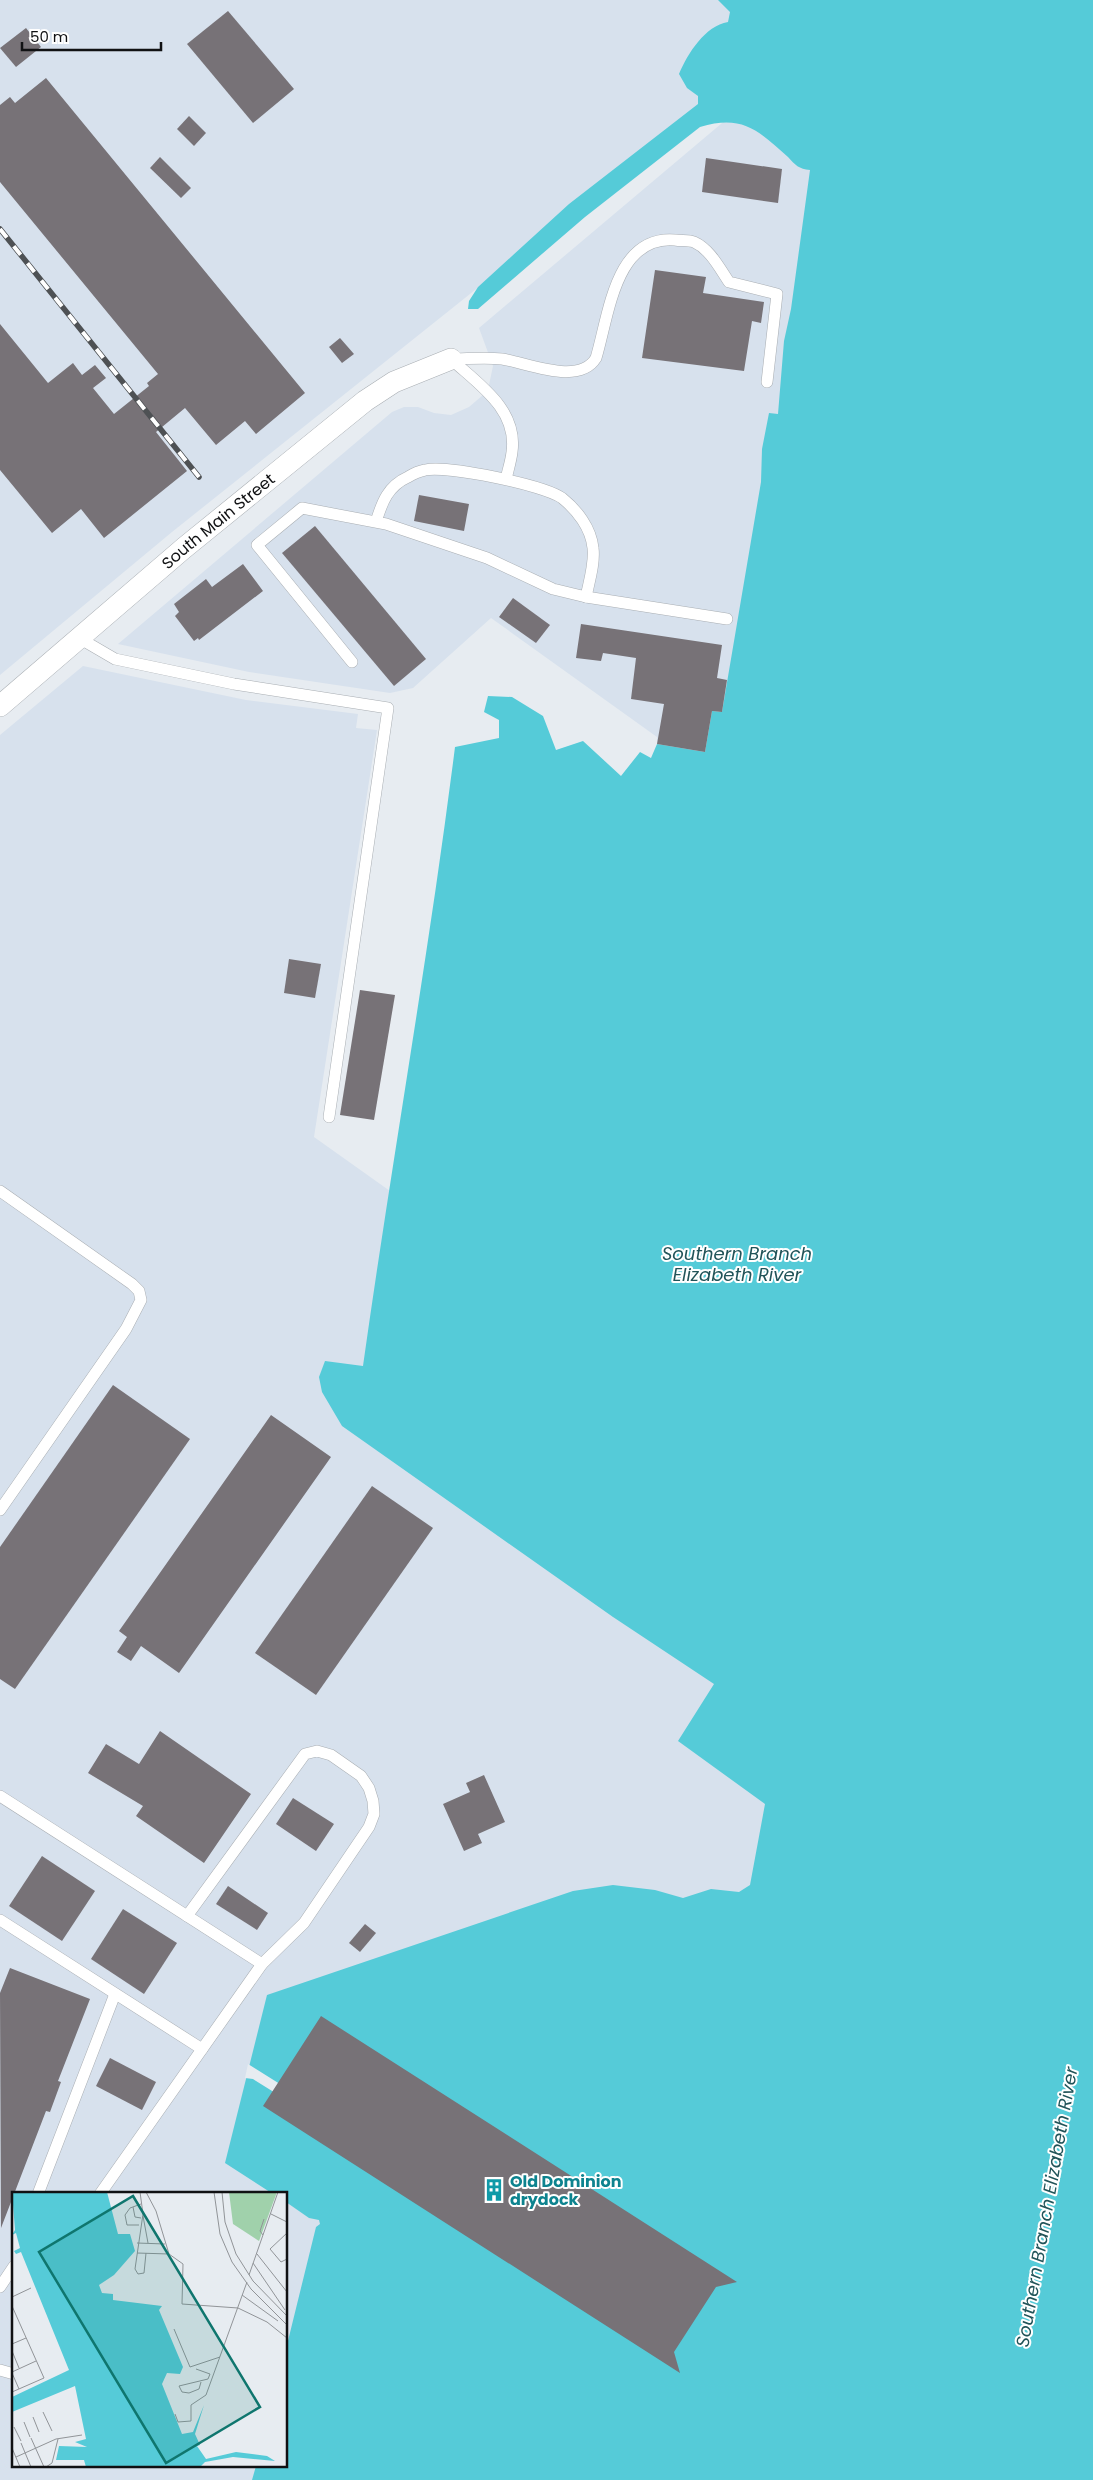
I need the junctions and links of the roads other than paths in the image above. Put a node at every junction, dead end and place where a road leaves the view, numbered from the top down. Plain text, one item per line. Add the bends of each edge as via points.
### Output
1 (451, 358) junction
2 (767, 382) dead end
3 (506, 479) junction
4 (376, 522) junction
5 (586, 597) junction
6 (727, 619) dead end
7 (79, 638) junction
8 (352, 662) dead end
9 (0, 706) edge
10 (329, 1117) dead end
11 (0, 1191) edge
12 (0, 1510) edge
13 (0, 1796) edge
14 (187, 1916) junction
15 (0, 1920) edge
16 (262, 1964) junction
17 (115, 1994) junction
18 (202, 2049) junction
19 (39, 2192) edge
20 (102, 2192) edge
21 (10, 2270) edge
22 (0, 2287) edge

1 - 2 lane via 500,359 567,372 582,370 596,358 623,269 648,243 664,239 694,242 714,259 729,282 777,294
1 - 3 lane via 495,397 507,418 512,450
1 - 7 street, South Main Street via 394,382 364,402
3 - 4 lane via 426,470 406,477 389,491
3 - 5 lane via 535,486 560,497 577,512 594,549
4 - 5 lane via 487,558 553,589
4 - 8 lane via 302,508 257,545
5 - 6 lane
7 - 9 street, South Main Street
7 - 10 lane via 116,659 234,684 388,708
11 - 12 lane via 132,1284 139,1291 141,1300 126,1329
13 - 14 lane
14 - 16 lane
14 - 16 lane via 304,1754 317,1751 344,1763 361,1776 369,1788 374,1814 369,1827 304,1923
15 - 17 lane
16 - 18 lane
17 - 18 lane
17 - 19 lane
18 - 20 lane
21 - 22 lane

